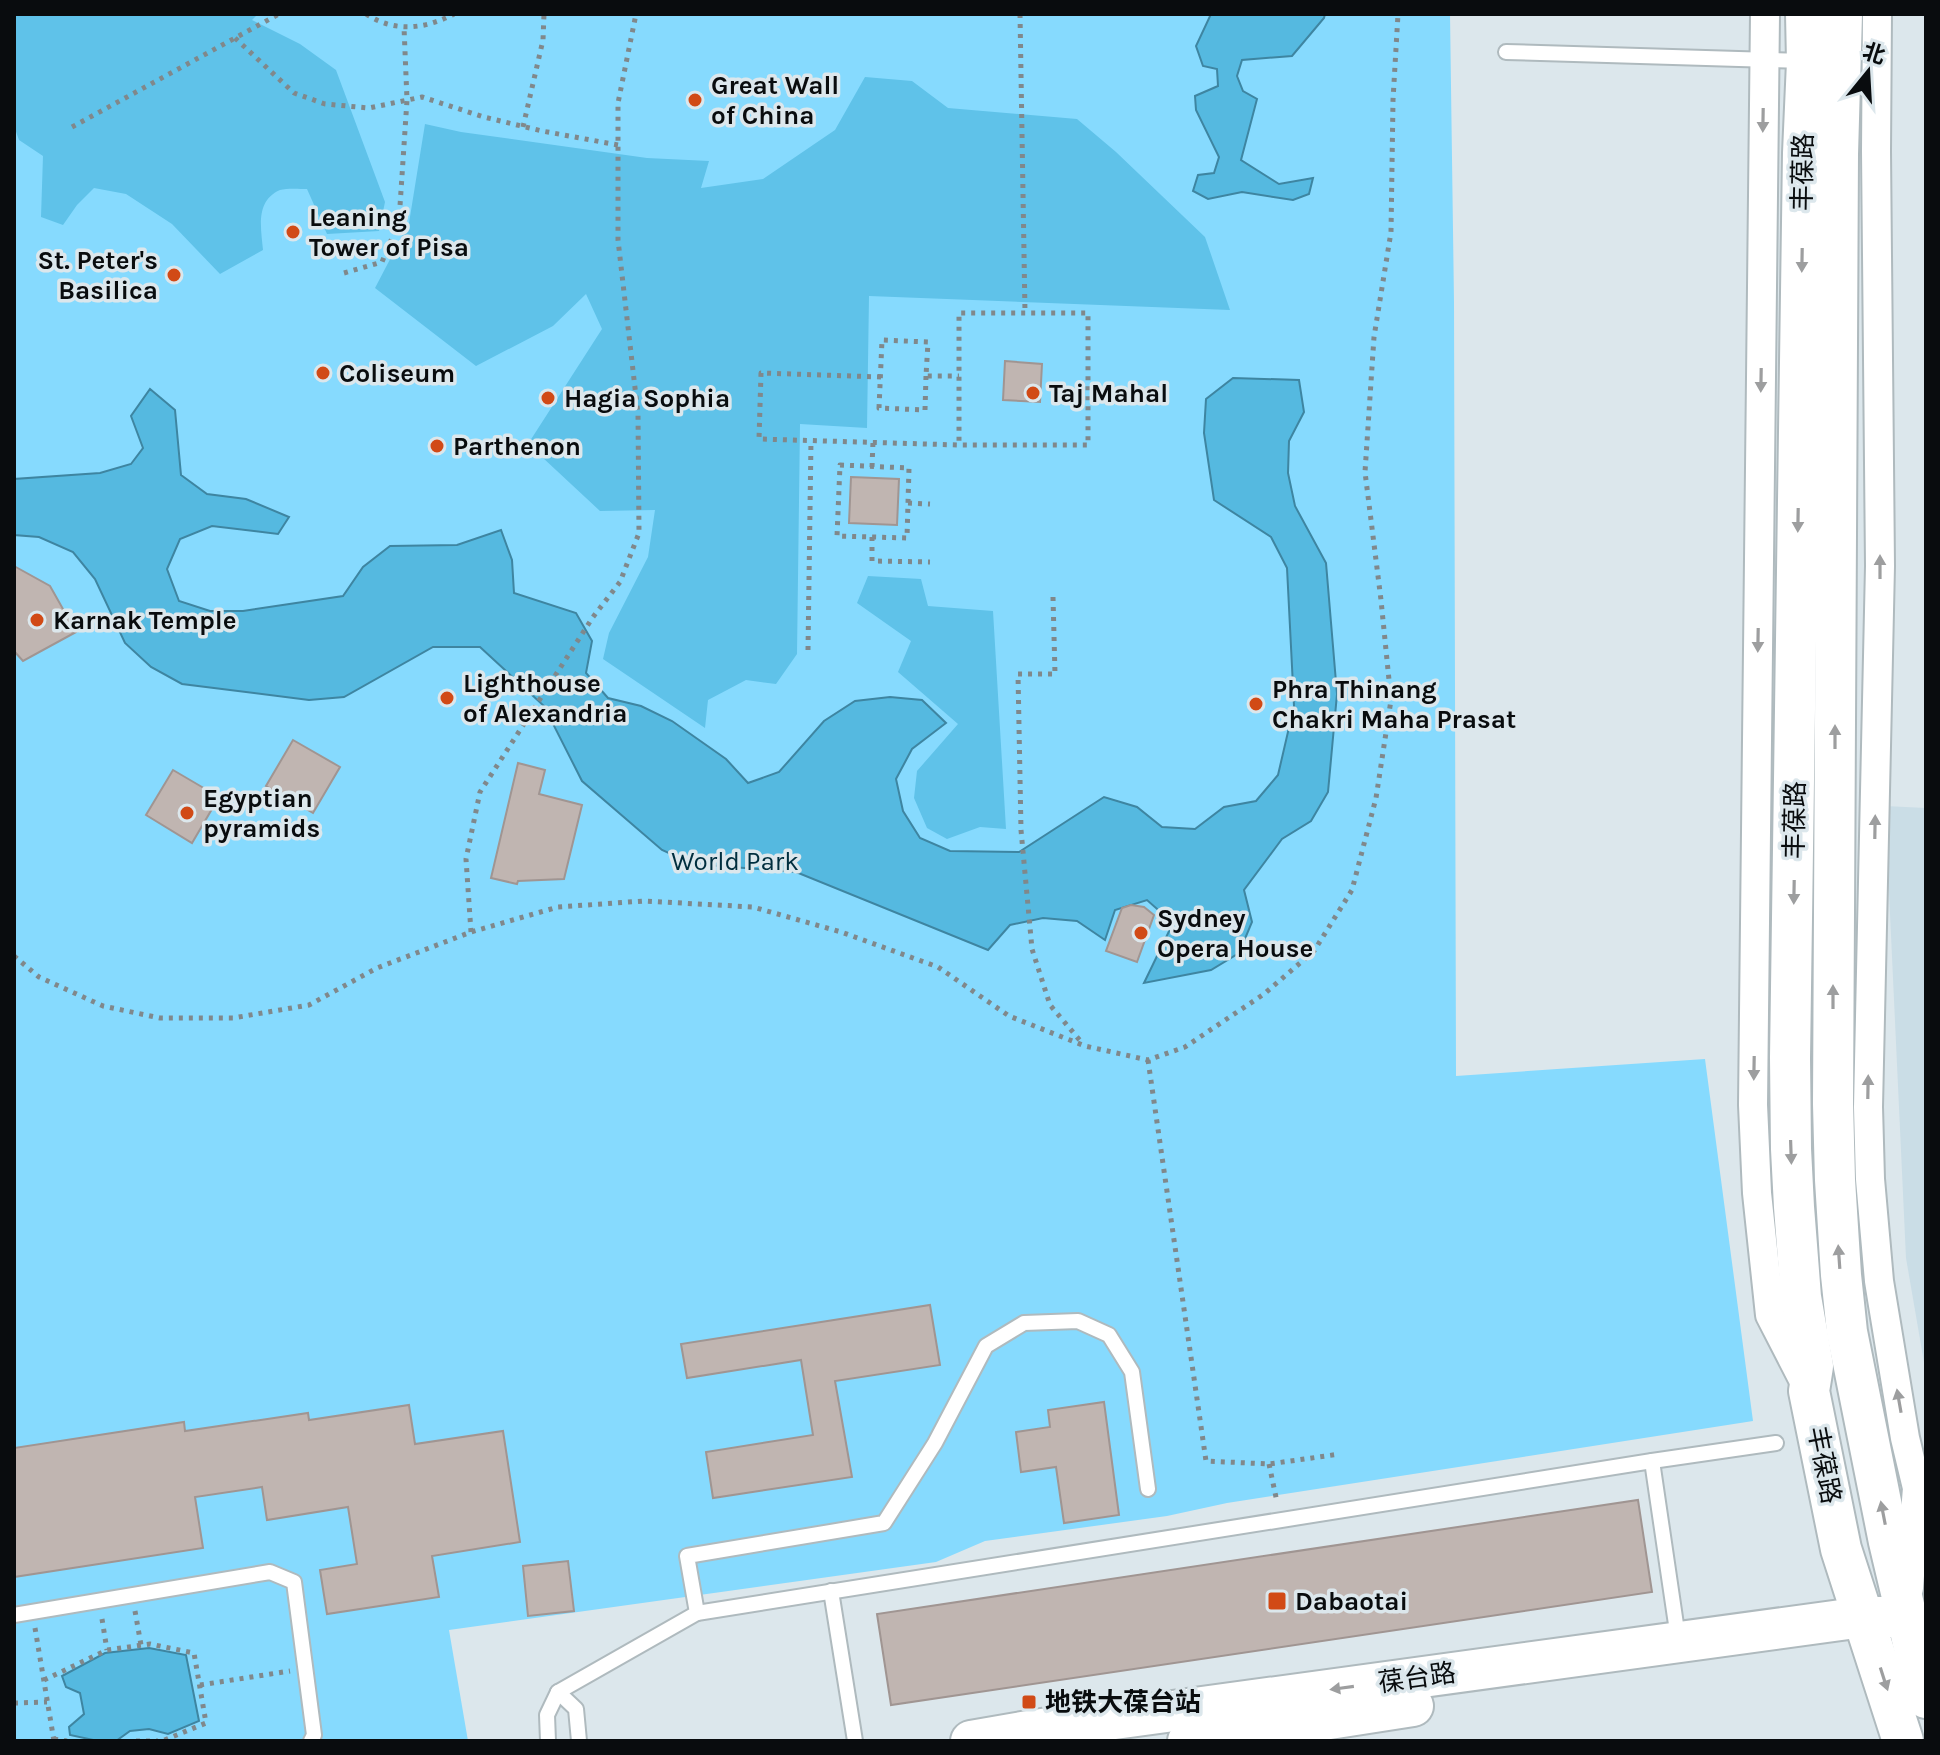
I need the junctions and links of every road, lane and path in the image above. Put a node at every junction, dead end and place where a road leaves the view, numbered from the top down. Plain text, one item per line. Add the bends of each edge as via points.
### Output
1 (279, 14) edge
2 (366, 14) edge
3 (454, 14) edge
4 (544, 14) edge
5 (636, 14) edge
6 (1020, 14) edge
7 (1398, 14) edge
8 (1765, 14) edge
9 (1806, 14) edge
10 (1842, 14) edge
11 (1877, 14) edge
12 (404, 27) junction
13 (235, 38) junction
14 (1506, 52) dead end
15 (1764, 60) junction
16 (1841, 63) junction
17 (407, 100) junction
18 (72, 127) dead end
19 (523, 127) junction
20 (618, 145) junction
21 (344, 273) dead end
22 (1025, 313) junction
23 (926, 376) junction
24 (959, 376) junction
25 (881, 377) junction
26 (811, 440) junction
27 (873, 442) junction
28 (959, 445) junction
29 (872, 467) junction
30 (908, 503) junction
31 (930, 504) dead end
32 (872, 537) junction
33 (930, 562) dead end
34 (1053, 597) dead end
35 (808, 650) dead end
36 (471, 932) junction
37 (14, 956) edge
38 (1085, 1046) junction
39 (1148, 1060) junction
40 (1809, 1391) junction
41 (1776, 1443) dead end
42 (1340, 1454) dead end
43 (1652, 1461) junction
44 (1269, 1464) junction
45 (1148, 1489) dead end
46 (1281, 1520) junction
47 (831, 1591) junction
48 (132, 1595) junction
49 (99, 1601) junction
50 (32, 1612) junction
51 (697, 1613) junction
52 (1916, 1614) edge
53 (14, 1615) edge
54 (1866, 1627) junction
55 (1679, 1643) junction
56 (141, 1645) junction
57 (107, 1650) junction
58 (305, 1669) junction
59 (44, 1680) junction
60 (200, 1685) junction
61 (558, 1692) junction
62 (1926, 1698) edge
63 (47, 1702) junction
64 (14, 1703) edge
65 (54, 1740) edge
66 (67, 1741) edge
67 (136, 1741) edge
68 (160, 1741) edge
69 (311, 1741) edge
70 (548, 1741) edge
71 (579, 1741) edge
72 (855, 1741) edge
73 (971, 1741) edge
74 (1188, 1741) edge
75 (1903, 1741) edge

1 - 13 path
2 - 12 path
3 - 12 path via 433,24
4 - 19 path
5 - 20 path via 618,103
6 - 22 path
7 - 39 path via 1391,232 1374,337 1365,472 1391,700 1376,798 1352,890 1314,951 1264,994 1185,1047
8 - 15 street
9 - 16 main road, 丰葆路
10 - 16 main road, 丰葆路
11 - 16 street
12 - 17 path
13 - 17 path via 294,93 325,104 369,108
13 - 18 path
14 - 15 lane
15 - 16 lane
15 -> 40 street via 1753,1105 1770,1315
16 -> 40 main road, 丰葆路 via 1803,153 1790,1073 1798,1267 1813,1366
52 -> 16 main road, 丰葆路 via 1889,1542 1847,1332 1835,1180
17 - 19 path via 422,97
17 - 21 path via 399,221 382,262
19 - 20 path
20 - 36 path via 618,240 638,414 639,533 620,582 480,792 466,859
22 - 24 path via 959,313
22 - 28 path via 1088,313 1088,445
23 - 24 path
23 - 25 path via 925,410 879,408
23 - 25 path via 928,342 882,340
24 - 28 path
25 - 26 path via 761,373 759,439
26 - 27 path
26 - 35 path
27 - 28 path
27 - 29 path
29 - 30 path via 909,468
29 - 32 path via 840,465 837,536
30 - 31 path
30 - 32 path via 907,538
32 - 33 path via 872,561
34 - 38 path via 1055,674 1018,674 1021,830 1032,949 1050,1005
36 - 37 path via 377,968 309,1005 233,1018 160,1018 103,1006 39,977
36 - 38 path via 558,907 644,901 753,907 938,967 1009,1016
38 - 39 path
39 - 44 path via 1206,1461
40 - 54 main road, 丰葆路 via 1841,1549
41 - 43 lane
42 - 44 path
43 - 46 lane
43 - 55 lane
44 - 46 path
45 - 51 lane via 1132,1372 1109,1335 1078,1321 1024,1323 986,1346 935,1443 884,1523 687,1556
46 - 47 lane
47 - 51 lane
47 - 72 lane
48 - 49 lane
48 - 56 path
48 - 58 lane via 270,1572 294,1582
49 - 50 lane
49 - 57 path
50 - 53 lane
50 - 59 path
51 - 61 lane
52 - 54 main road, 葆台路
52 - 62 main road, 丰葆路
54 - 55 main road, 葆台路
54 - 74 main road, 葆台路
54 -> 75 main road, 丰葆路
55 -> 73 main road, 葆台路
56 - 57 path
56 - 60 path via 194,1653
57 - 59 path
58 - 60 path
58 - 69 lane
59 - 63 path
60 - 68 path via 206,1723
61 - 70 lane via 547,1715
61 - 71 lane via 576,1709
63 - 64 path
63 - 65 path
65 - 66 path
67 - 68 path

